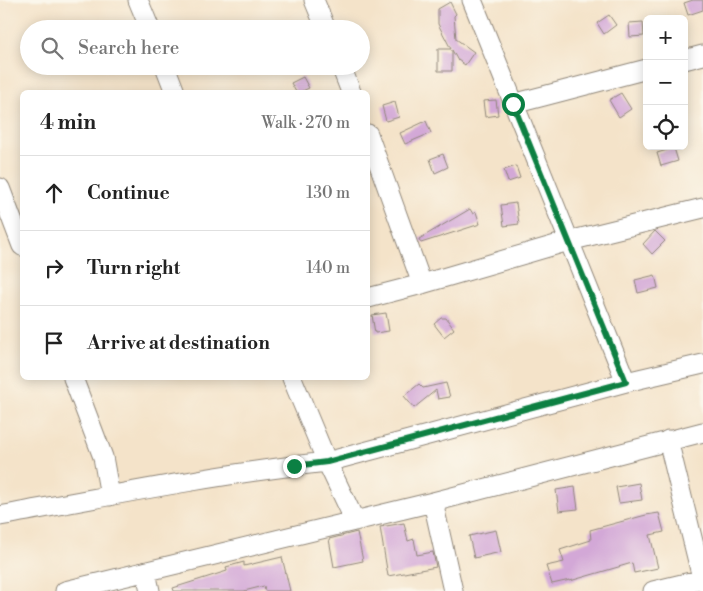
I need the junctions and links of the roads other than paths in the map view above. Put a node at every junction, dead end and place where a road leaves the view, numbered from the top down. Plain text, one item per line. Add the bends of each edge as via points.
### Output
1 (138, 0) edge
2 (314, 0) edge
3 (472, 0) edge
4 (146, 20) edge
5 (322, 20) edge
6 (703, 55) edge
7 (688, 59) edge
8 (643, 70) edge
9 (168, 75) edge
10 (344, 75) edge
11 (174, 90) edge
12 (350, 90) edge
13 (513, 104) junction
14 (370, 140) edge
15 (0, 188) edge
16 (703, 208) edge
17 (20, 241) edge
18 (569, 241) junction
19 (422, 284) junction
20 (370, 297) edge
21 (703, 364) edge
22 (74, 380) edge
23 (293, 380) edge
24 (626, 382) junction
25 (703, 432) edge
26 (668, 440) junction
27 (327, 462) junction
28 (110, 496) junction
29 (433, 502) junction
30 (0, 516) edge
31 (355, 521) junction
32 (146, 572) junction
33 (703, 580) edge
34 (65, 591) edge
35 (150, 591) edge
36 (453, 591) edge
37 (653, 591) edge

1 - 4 street
2 - 5 street
3 - 13 street
6 - 7 street
8 - 13 street
9 - 11 street
10 - 12 street
13 - 18 street
14 - 19 street
15 - 17 street
16 - 18 street
18 - 19 street
18 - 24 street
19 - 20 street
21 - 24 street
22 - 28 street via 103,457
23 - 27 street
24 - 27 street
25 - 26 street
26 - 29 street
26 - 33 street
27 - 28 street
27 - 31 street
28 - 30 street
29 - 31 street
29 - 36 street
31 - 32 street
32 - 34 street
32 - 35 street
33 - 37 street

